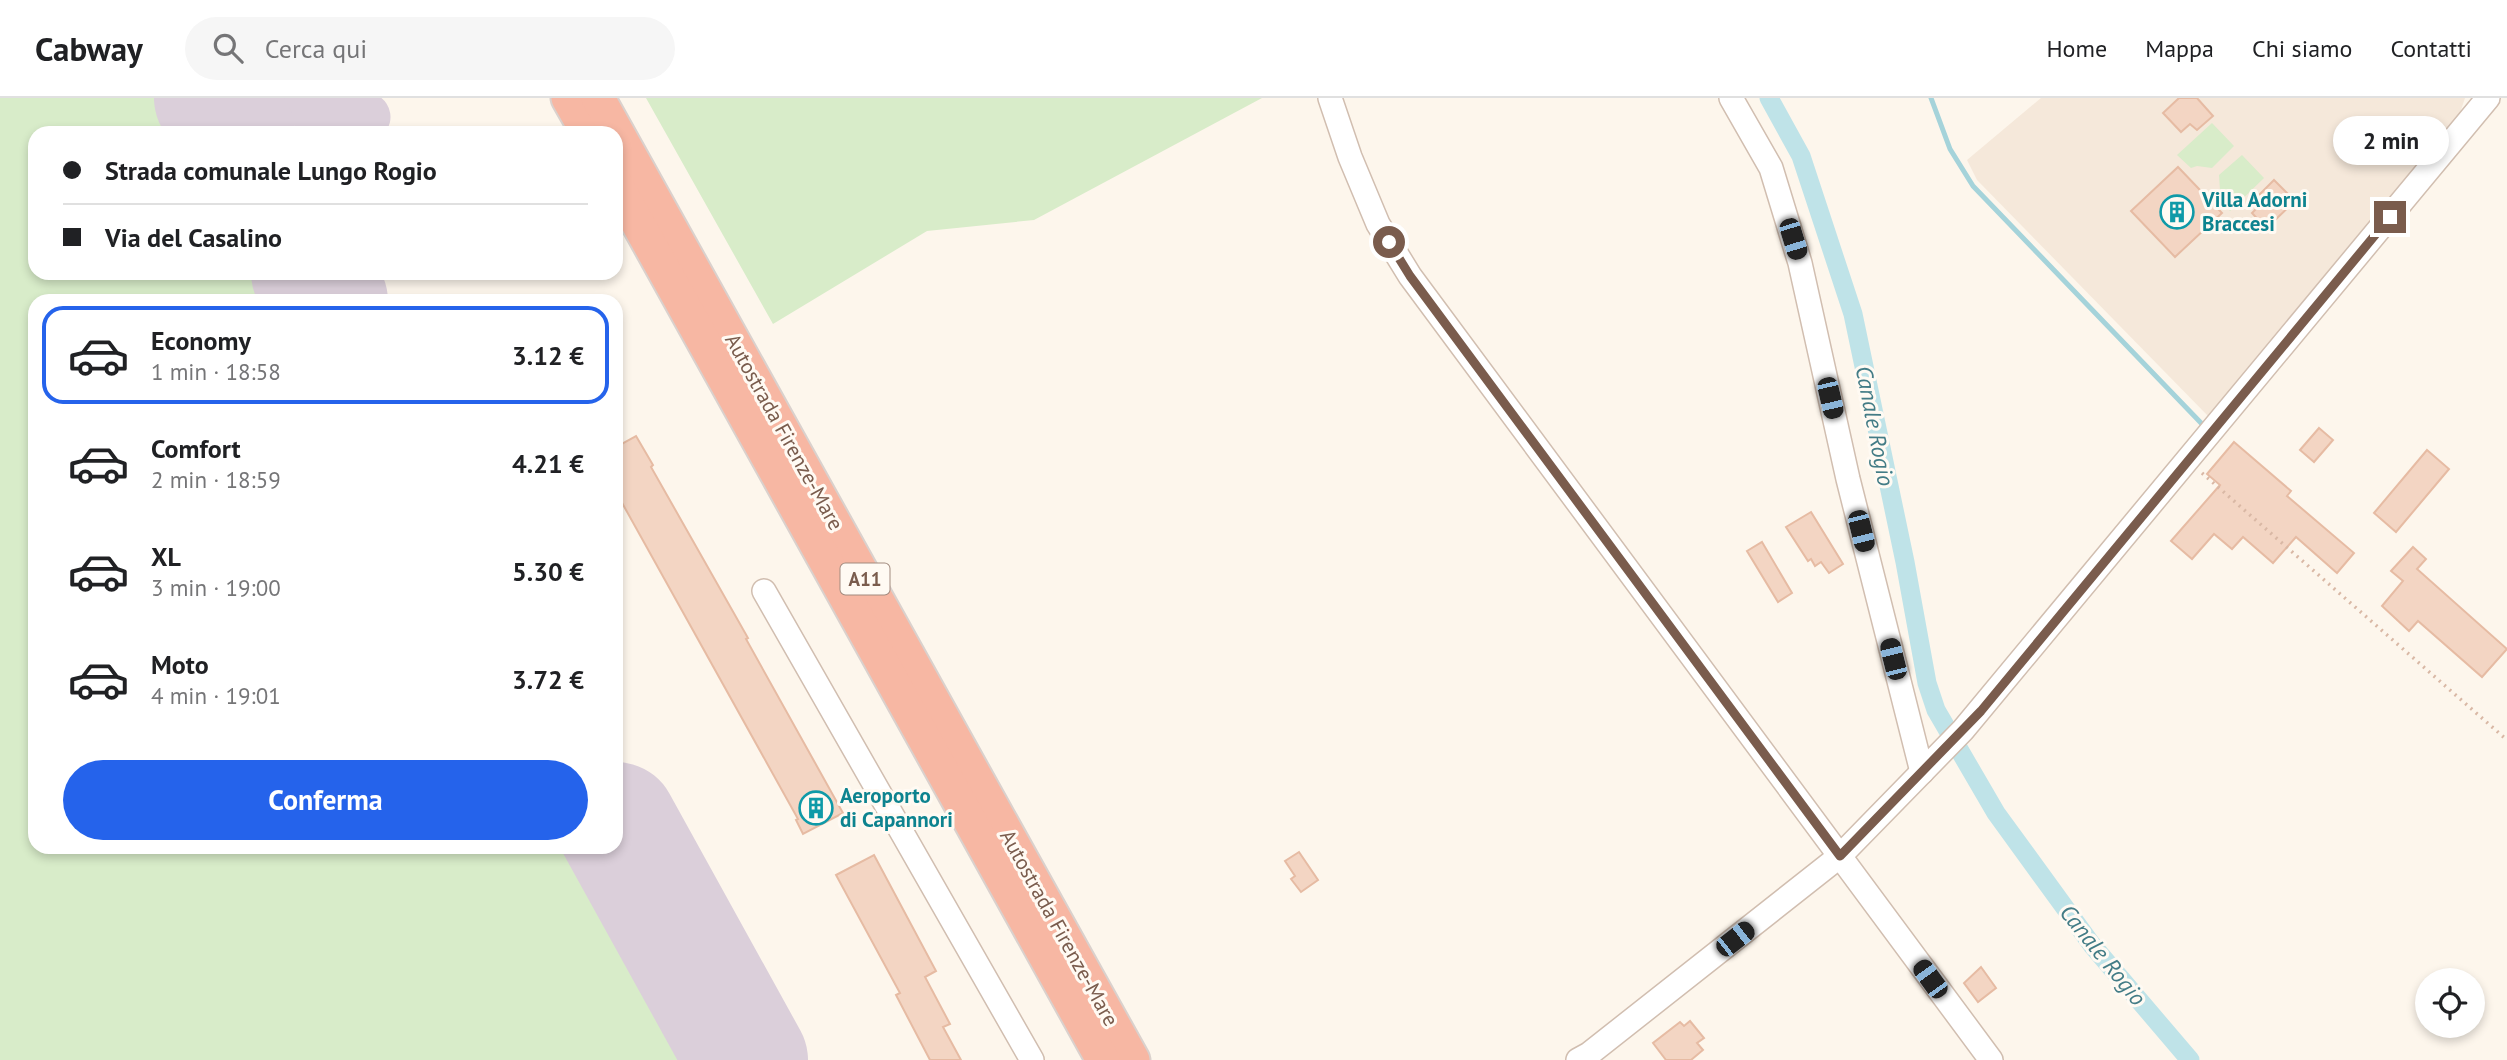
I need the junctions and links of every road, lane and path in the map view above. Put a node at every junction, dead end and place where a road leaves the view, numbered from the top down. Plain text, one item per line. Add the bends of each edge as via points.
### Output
1 (568, 98) edge
2 (598, 98) edge
3 (1330, 98) edge
4 (1731, 98) edge
5 (2488, 98) edge
6 (584, 126) edge
7 (614, 126) edge
8 (623, 143) edge
9 (623, 197) edge
10 (2187, 460) junction
11 (764, 592) dead end
12 (2507, 740) edge
13 (1922, 772) junction
14 (1840, 856) junction
15 (1583, 1058) edge
16 (1032, 1060) edge
17 (1103, 1060) edge
18 (1133, 1060) edge
19 (1991, 1060) edge

1 - 6 highway
2 - 7 highway, Autostrada Firenze-Mare / A11
3 - 14 street via 1378,224 1410,276
4 - 13 street via 1771,168 1800,263 1848,480
5 - 10 street
8 - 18 highway, Autostrada Firenze-Mare / A11
9 - 17 highway, Autostrada Firenze-Mare / A11
10 - 12 path
10 - 13 street via 1964,730
11 - 16 street
13 - 14 street
14 - 15 street
14 - 19 street

